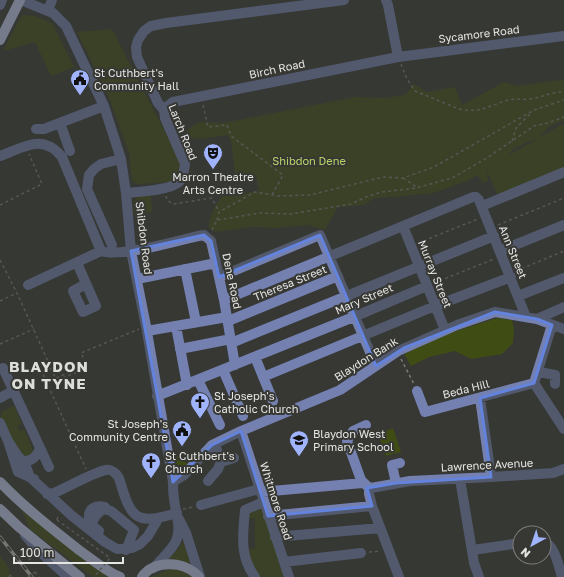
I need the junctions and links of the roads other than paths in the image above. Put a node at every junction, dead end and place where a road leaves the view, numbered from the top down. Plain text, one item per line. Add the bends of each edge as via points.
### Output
1 (2, 0) edge
2 (20, 0) edge
3 (52, 0) edge
4 (344, 0) edge
5 (387, 0) edge
6 (0, 5) edge
7 (48, 10) junction
8 (564, 36) edge
9 (0, 40) edge
10 (398, 57) junction
11 (104, 106) junction
12 (164, 110) junction
13 (60, 123) junction
14 (36, 129) dead end
15 (70, 151) dead end
16 (0, 156) edge
17 (120, 159) junction
18 (564, 172) edge
19 (126, 193) junction
20 (481, 206) junction
21 (564, 225) edge
22 (403, 226) junction
23 (493, 232) junction
24 (107, 249) junction
25 (126, 252) junction
26 (501, 253) junction
27 (329, 256) junction
28 (77, 263) junction
29 (216, 263) junction
30 (419, 266) junction
31 (185, 269) junction
32 (510, 275) junction
33 (338, 276) junction
34 (219, 277) junction
35 (564, 278) edge
36 (137, 279) junction
37 (86, 284) dead end
38 (28, 285) dead end
39 (427, 286) junction
40 (347, 296) junction
41 (518, 296) junction
42 (224, 300) junction
43 (435, 306) junction
44 (564, 307) edge
45 (356, 316) junction
46 (526, 317) junction
47 (227, 319) junction
48 (537, 319) junction
49 (196, 322) junction
50 (552, 325) junction
51 (176, 326) junction
52 (146, 328) junction
53 (564, 329) edge
54 (445, 330) junction
55 (363, 335) junction
56 (231, 341) junction
57 (180, 348) junction
58 (255, 357) junction
59 (235, 364) junction
60 (376, 366) junction
61 (3, 368) dead end
62 (223, 370) junction
63 (539, 372) junction
64 (263, 377) junction
65 (198, 380) junction
66 (534, 383) junction
67 (555, 384) dead end
68 (187, 385) junction
69 (14, 390) junction
70 (417, 391) road end
71 (157, 396) junction
72 (0, 398) edge
73 (480, 398) junction
74 (273, 401) dead end
75 (243, 416) dead end
76 (0, 423) edge
77 (220, 425) dead end
78 (366, 425) dead end
79 (564, 429) edge
80 (241, 431) junction
81 (8, 441) junction
82 (215, 444) junction
83 (40, 448) junction
84 (234, 458) dead end
85 (22, 461) junction
86 (221, 462) junction
87 (400, 463) dead end
88 (49, 467) dead end
89 (564, 468) edge
90 (30, 477) junction
91 (490, 478) junction
92 (460, 479) junction
93 (208, 481) dead end
94 (0, 482) edge
95 (173, 482) junction
96 (396, 483) junction
97 (70, 486) junction
98 (367, 486) junction
99 (260, 491) junction
100 (47, 494) junction
101 (263, 502) junction
102 (201, 505) road end
103 (372, 506) junction
104 (0, 509) edge
105 (178, 512) junction
106 (268, 516) junction
107 (158, 519) junction
108 (20, 528) junction
109 (380, 528) junction
110 (275, 537) junction
111 (512, 544) edge
112 (552, 548) edge
113 (122, 550) junction
114 (472, 550) junction
115 (361, 553) road end
116 (284, 562) junction
117 (154, 568) junction
118 (141, 576) edge
119 (68, 577) edge
120 (80, 577) edge
121 (120, 577) edge
122 (200, 577) edge
123 (255, 577) edge
124 (288, 577) edge
125 (399, 577) edge
126 (479, 577) edge
127 (562, 577) edge

1 - 6 street
2 - 7 street, Shibdon Road
2 - 9 main road
3 - 7 street
4 - 12 street, Larch Road via 151,26 138,40 137,57 158,104
5 - 10 street
7 - 11 street, Shibdon Road via 66,26
8 - 10 street, Sycamore Road
10 - 12 street, Birch Road via 173,102
11 - 13 street
11 - 17 street, Shibdon Road
12 - 19 street, Larch Road via 185,164 180,181 171,187
13 - 14 street
13 - 15 street
16 - 24 street via 37,143 47,144 56,149
17 - 19 street, Shibdon Road
17 - 24 street via 101,164 89,175 87,189
18 - 20 street
19 - 25 street, Shibdon Road
20 - 22 street via 473,197
20 - 23 street, Ann Street
21 - 26 street
22 - 27 street
22 - 30 street, Murray Street
23 - 26 street, Ann Street
23 - 30 street
24 - 25 street
24 - 28 street
25 - 29 street, Dene Road via 204,235 211,241
25 - 36 street, Shibdon Road
26 - 32 street, Ann Street
27 - 33 street
27 - 34 street via 320,235
27 - 42 street
28 - 37 street
28 - 38 street
29 - 31 street
29 - 34 street, Dene Road
30 - 39 street, Murray Street
30 - 40 street
31 - 36 street
31 - 49 street
32 - 41 street, Ann Street
32 - 43 street
33 - 40 street
33 - 47 street, Theresa Street
34 - 42 street, Dene Road
35 - 41 street
36 - 52 street, Shibdon Road
39 - 43 street, Murray Street
39 - 45 street, Mary Street
40 - 45 street
40 - 56 street
41 - 46 street, Ann Street
42 - 47 street, Dene Road
43 - 54 street, Murray Street
43 - 55 street
44 - 48 street
45 - 55 street
45 - 58 street, Mary Street
46 - 48 street, Blaydon Bank
46 - 54 street, Blaydon Bank via 495,312
47 - 49 street, Theresa Street
47 - 56 street, Dene Road
48 - 50 street, Blaydon Bank
49 - 51 street, Theresa Street
50 - 53 street, Blaydon Bank
50 - 63 street
51 - 52 street, Theresa Street
51 - 57 street
52 - 71 street, Shibdon Road
54 - 60 street, Blaydon Bank via 398,351
55 - 60 street
55 - 64 street
56 - 57 street
56 - 59 street, Dene Road
57 - 68 street
58 - 59 street, Mary Street
58 - 64 street
59 - 62 street, Mary Street
60 - 80 street, Blaydon Bank via 340,390
61 - 69 street
62 - 65 street, Mary Street
62 - 75 street
63 - 66 street
63 - 67 street via 555,375
64 - 74 street
65 - 68 street, Mary Street
65 - 77 street
66 - 73 street, Beda Hill
66 - 79 street
68 - 71 street, Mary Street
69 - 72 street
69 - 83 street
70 - 73 street, Beda Hill via 425,412
71 - 95 street, Shibdon Road
73 - 91 street
76 - 81 street
78 - 98 street via 352,431 347,441 358,473
80 - 82 street, Blaydon Bank
80 - 99 street, Whitmore Road
81 - 85 street
81 - 90 street via 18,472
82 - 86 street
82 - 95 street, Blaydon Bank via 184,475
83 - 85 street via 34,459
83 - 88 street
84 - 86 street
85 - 90 street
86 - 93 street
87 - 96 street via 392,465
89 - 91 street, Lawrence Avenue via 553,473
90 - 97 street via 44,482 54,490
90 - 100 street
91 - 92 street, Lawrence Avenue
92 - 96 street, Lawrence Avenue
92 - 114 street
94 - 121 main road via 46,524 98,564
95 - 105 street, Shibdon Road
96 - 98 street, Lawrence Avenue
97 - 100 street via 54,494
97 - 107 street via 106,470 113,472 119,478 134,515 142,519
98 - 99 street, Lawrence Avenue
98 - 103 street
99 - 101 street, Whitmore Road
99 - 102 street, Lawrence Avenue
100 - 113 street via 106,542
101 - 106 street, Whitmore Road
101 - 123 street via 246,510 243,538 246,563
103 - 106 street
103 - 109 street
104 - 108 main road
105 - 107 street
105 - 117 street via 176,540
105 - 122 street
106 - 110 street, Whitmore Road
107 - 113 street via 140,544
108 - 119 street via 37,549
108 - 120 main road
109 - 110 street
109 - 125 street
110 - 116 street, Whitmore Road
111 - 114 street
112 - 127 street
113 - 113 street via 92,525 92,520 104,509 111,511 134,530
114 - 126 street
115 - 116 street
116 - 124 street, Whitmore Road
117 - 118 main road
117 - 122 main road via 168,564 181,566

